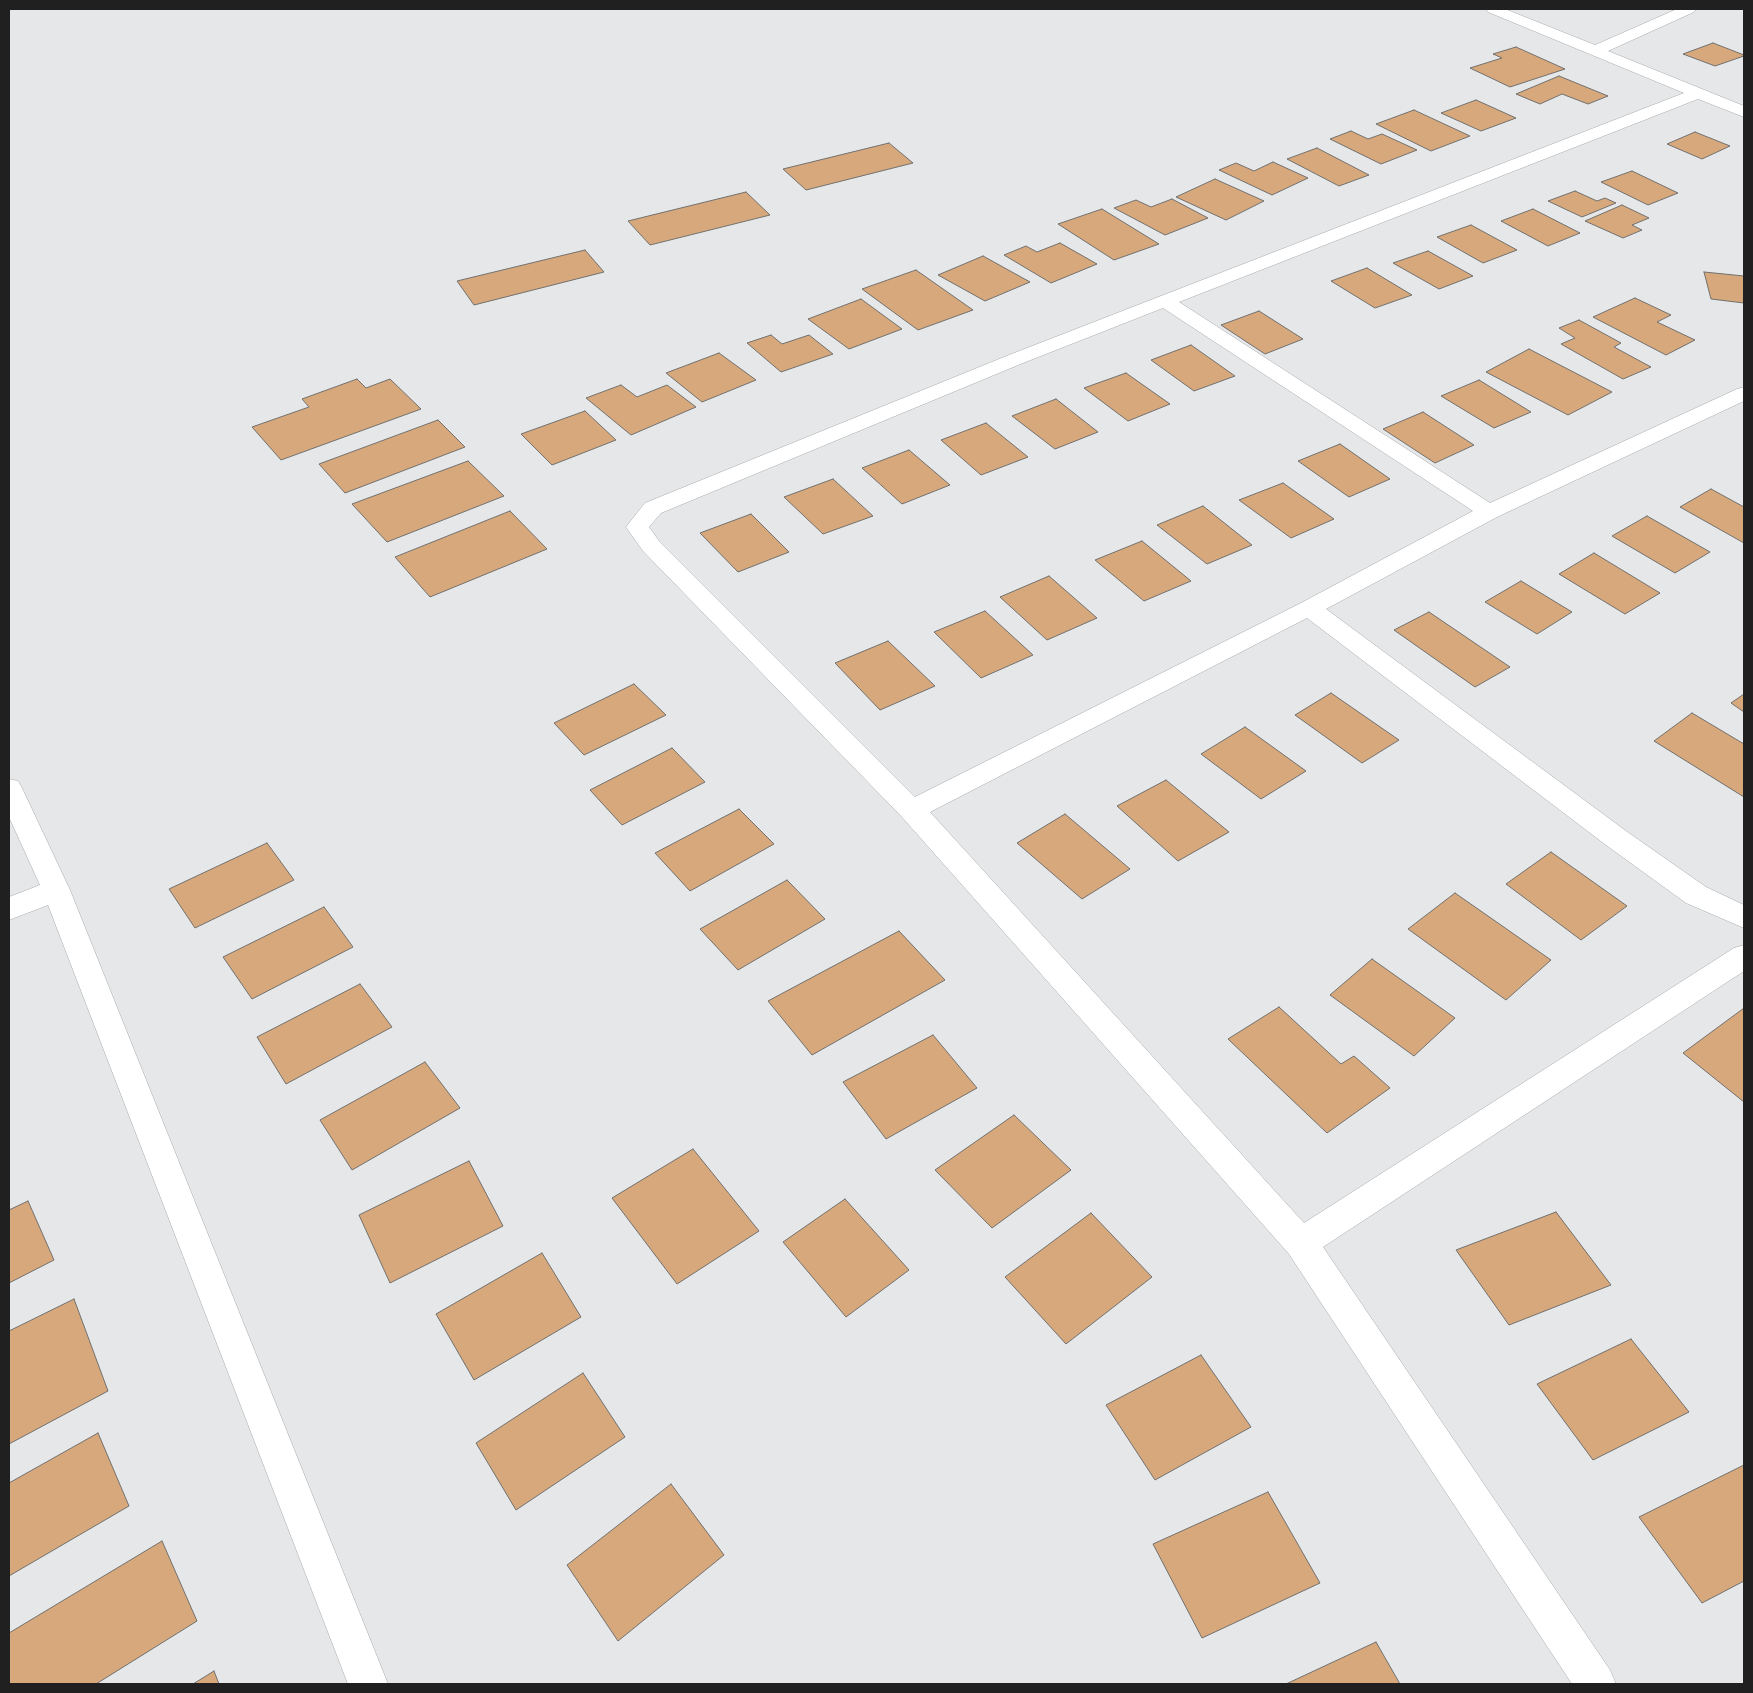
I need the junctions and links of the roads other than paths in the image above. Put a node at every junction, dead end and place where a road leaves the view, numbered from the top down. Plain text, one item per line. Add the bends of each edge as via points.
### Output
1 (1493, 9) edge
2 (1689, 9) edge
3 (1595, 51) junction
4 (1698, 94) junction
5 (1744, 112) edge
6 (1165, 301) junction
7 (1744, 393) edge
8 (1489, 512) junction
9 (1309, 608) junction
10 (9, 788) edge
11 (912, 810) junction
12 (56, 890) junction
13 (9, 909) edge
14 (1744, 917) edge
15 (1744, 956) edge
16 (1301, 1243) junction
17 (368, 1684) edge
18 (1596, 1684) edge

1 - 3 street
2 - 3 street
3 - 4 street
4 - 5 street
4 - 6 street
6 - 8 street
6 - 11 street via 653,508 637,526 651,546
7 - 8 street
8 - 9 street
9 - 11 street
9 - 14 street via 1696,895
10 - 12 street
11 - 16 street
12 - 13 street
12 - 17 street
15 - 16 street
16 - 18 street

